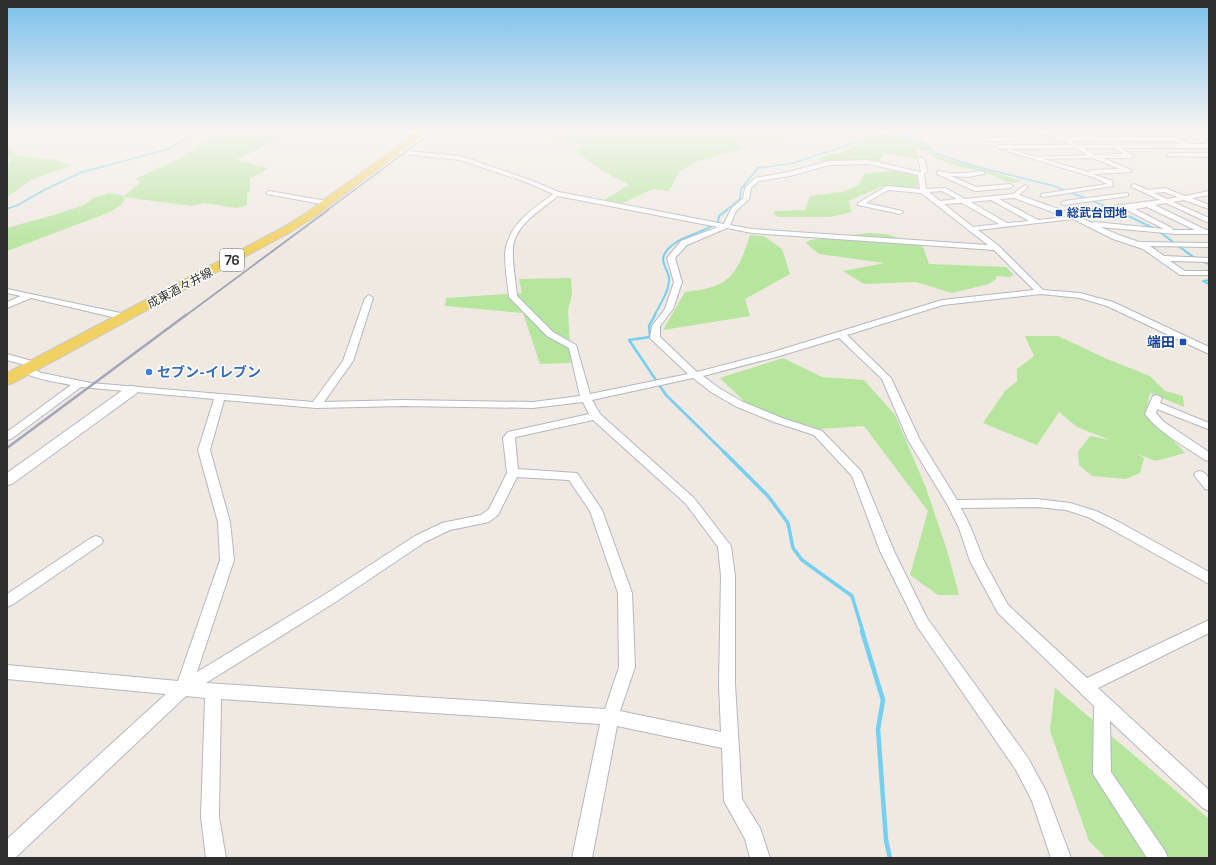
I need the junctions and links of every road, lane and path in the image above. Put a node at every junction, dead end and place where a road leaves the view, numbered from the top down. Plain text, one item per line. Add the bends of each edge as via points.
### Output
1 (371, 170) edge
2 (497, 170) edge
3 (802, 170) edge
4 (914, 170) edge
5 (1073, 170) edge
6 (1099, 170) edge
7 (1127, 170) edge
8 (923, 172) junction
9 (1103, 172) junction
10 (939, 173) junction
11 (982, 173) dead end
12 (1082, 173) junction
13 (968, 175) junction
14 (1010, 186) dead end
15 (1107, 186) junction
16 (996, 187) junction
17 (1025, 187) dead end
18 (1037, 189) dead end
19 (1134, 189) dead end
20 (923, 191) junction
21 (1146, 192) junction
22 (269, 193) dead end
23 (1209, 193) edge
24 (557, 194) junction
25 (1043, 195) junction
26 (1126, 195) junction
27 (1015, 196) junction
28 (1185, 197) junction
29 (993, 199) junction
30 (965, 201) junction
31 (1166, 201) junction
32 (327, 203) junction
33 (939, 203) junction
34 (1064, 203) junction
35 (1149, 205) junction
36 (1141, 206) junction
37 (1129, 208) junction
38 (1209, 208) edge
39 (886, 210) junction
40 (1103, 211) junction
41 (900, 212) dead end
42 (1086, 213) junction
43 (1066, 214) junction
44 (877, 216) dead end
45 (1076, 218) junction
46 (1035, 221) junction
47 (1209, 221) edge
48 (1086, 223) junction
49 (1006, 225) junction
50 (726, 226) junction
51 (1139, 228) junction
52 (972, 229) junction
53 (1176, 232) junction
54 (1207, 232) edge
55 (1136, 244) junction
56 (1155, 244) junction
57 (1190, 245) junction
58 (1209, 245) edge
59 (996, 248) junction
60 (1164, 258) junction
61 (1209, 260) edge
62 (1209, 273) edge
63 (7, 291) edge
64 (1041, 292) junction
65 (30, 295) junction
66 (369, 298) dead end
67 (7, 305) edge
68 (125, 317) junction
69 (841, 335) junction
70 (1209, 351) edge
71 (7, 357) edge
72 (31, 367) junction
73 (696, 375) junction
74 (7, 380) edge
75 (80, 384) junction
76 (132, 390) junction
77 (220, 397) junction
78 (586, 398) junction
79 (316, 405) junction
80 (595, 416) junction
81 (1208, 426) dead end
82 (7, 437) edge
83 (1209, 457) edge
84 (513, 473) junction
85 (1200, 475) dead end
86 (7, 480) edge
87 (1209, 486) edge
88 (953, 504) junction
89 (96, 541) dead end
90 (1209, 579) edge
91 (7, 601) edge
92 (1209, 626) edge
93 (7, 672) edge
94 (1085, 687) junction
95 (183, 688) junction
96 (213, 691) junction
97 (1102, 703) junction
98 (610, 717) junction
99 (730, 742) junction
100 (1209, 802) edge
101 (7, 852) edge
102 (216, 858) edge
103 (582, 858) edge
104 (760, 858) edge
105 (1061, 858) edge
106 (1158, 858) edge

1 - 32 main road, 成東酒々井線 / 76
2 - 24 street
3 - 50 street via 757,179 748,188 746,199 732,211
4 - 8 street
5 - 12 street
6 - 9 street
7 - 9 street
8 - 10 street
8 - 20 street
9 - 12 street
10 - 13 street
10 - 16 street via 975,190
11 - 13 street
12 - 15 street via 1110,182 1111,185
13 - 16 street
14 - 16 street
15 - 25 street
15 - 26 street
17 - 27 street
18 - 25 street
19 - 21 street
20 - 30 street via 943,189
20 - 33 street
20 - 39 street via 888,188 860,204
21 - 28 street via 1165,190
21 - 31 street
22 - 32 street
23 - 28 street
24 - 50 street
24 - 78 street via 516,229 509,248 514,297 550,334 573,347
25 - 34 street
26 - 34 street
26 - 36 street via 1126,200
27 - 29 street
27 - 43 street
28 - 31 street
28 - 38 street
29 - 30 street
29 - 46 street
30 - 33 street
30 - 49 street
31 - 35 street
31 - 47 street
32 - 68 main road, 成東酒々井線 / 76 via 268,241
33 - 52 street
34 - 42 street
35 - 36 street
35 - 54 street
36 - 37 street
37 - 40 street
37 - 53 street
39 - 41 street
39 - 44 street
40 - 42 street
40 - 51 street
42 - 43 street
43 - 45 street
45 - 46 street
45 - 48 street
46 - 49 street
48 - 51 street
48 - 55 street
49 - 52 street
50 - 59 street via 785,234
50 - 73 street via 684,243 671,258 678,282 669,309 656,326 655,338
51 - 53 street
51 - 56 street
52 - 59 street
53 - 54 street
53 - 57 street
55 - 56 street
55 - 60 street
56 - 57 street
57 - 58 street
59 - 64 street
60 - 61 street
60 - 62 street via 1183,272
63 - 65 street
64 - 69 street via 942,303
64 - 70 street via 1080,296 1110,304
65 - 67 street
65 - 68 street
66 - 79 street via 348,361
68 - 72 main road, 成東酒々井線 / 76
69 - 73 street
69 - 88 street via 886,378 914,440
71 - 72 street
72 - 74 main road, 成東酒々井線 / 76
72 - 75 street via 39,375
73 - 78 street
73 - 105 street via 739,404 818,434 856,474 886,551 922,622 1022,764 1040,796
75 - 76 street
75 - 82 street
76 - 77 street
76 - 86 street
77 - 79 street
77 - 95 street via 204,450 224,522 227,560
78 - 79 street via 533,405
78 - 80 street
80 - 84 street via 512,434 509,438
80 - 99 street via 690,501 724,546 728,576 727,684
81 - 83 street via 1156,401 1150,414 1160,424
84 - 95 street via 494,512 485,519 447,526 420,539 329,599
84 - 98 street via 573,476 596,510 625,593 627,667
85 - 87 street
88 - 90 street via 1066,506 1092,514 1114,525
88 - 94 street via 977,561 1003,609
89 - 91 street
92 - 94 street
93 - 95 street
94 - 97 street
95 - 96 street
95 - 101 street
96 - 98 street
96 - 102 street via 210,817
97 - 100 street
97 - 106 street via 1102,774
98 - 99 street
98 - 103 street
99 - 104 street via 733,801 753,836

